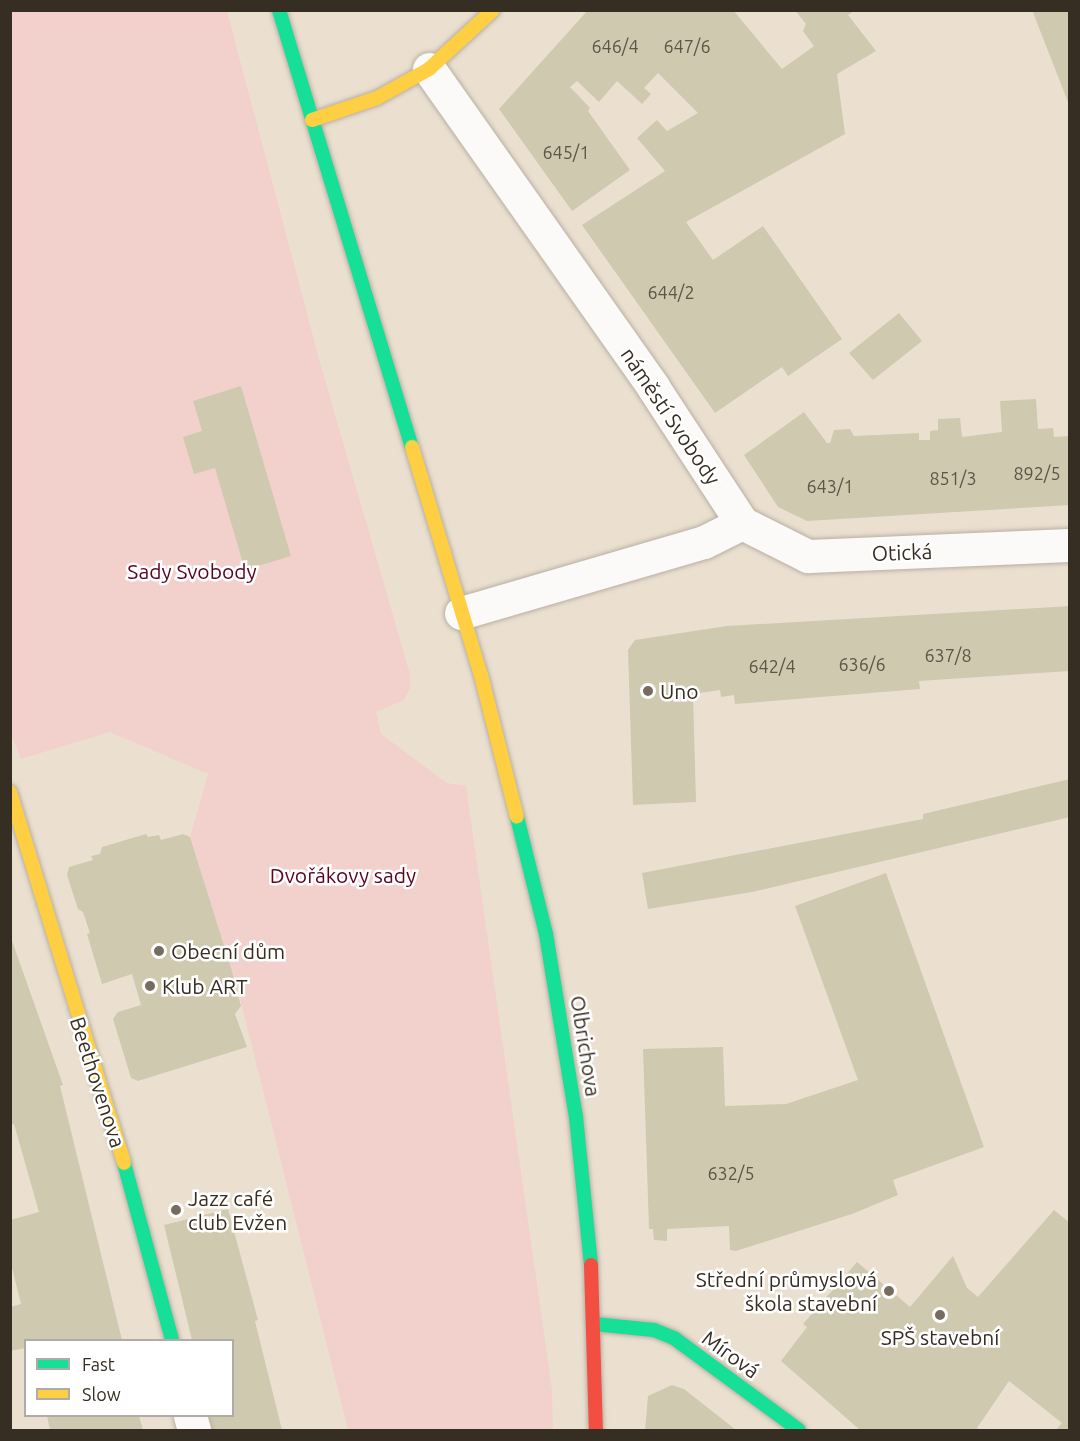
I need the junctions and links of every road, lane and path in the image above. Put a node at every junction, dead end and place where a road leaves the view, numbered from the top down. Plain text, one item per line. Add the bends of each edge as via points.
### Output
1 (279, 10) edge
2 (493, 10) edge
3 (429, 69) junction
4 (312, 120) junction
5 (742, 523) junction
6 (1070, 545) edge
7 (461, 613) junction
8 (10, 792) edge
9 (14, 826) edge
10 (594, 1324) junction
11 (172, 1339) edge
12 (596, 1431) edge
13 (799, 1431) edge

1 - 4 main road
2 - 3 main road
3 - 4 main road via 377,98
3 - 5 street, náměstí Svobody via 658,394
4 - 7 main road
5 - 6 street, Otická via 808,556
5 - 7 street via 704,542
7 - 10 main road, Olbrichova via 529,859 562,1023 587,1216
8 - 9 main road
9 - 11 main road, Beethovenova via 142,1219
10 - 12 main road, Olbrichova
10 - 13 main road, Mírová via 654,1330 674,1338

